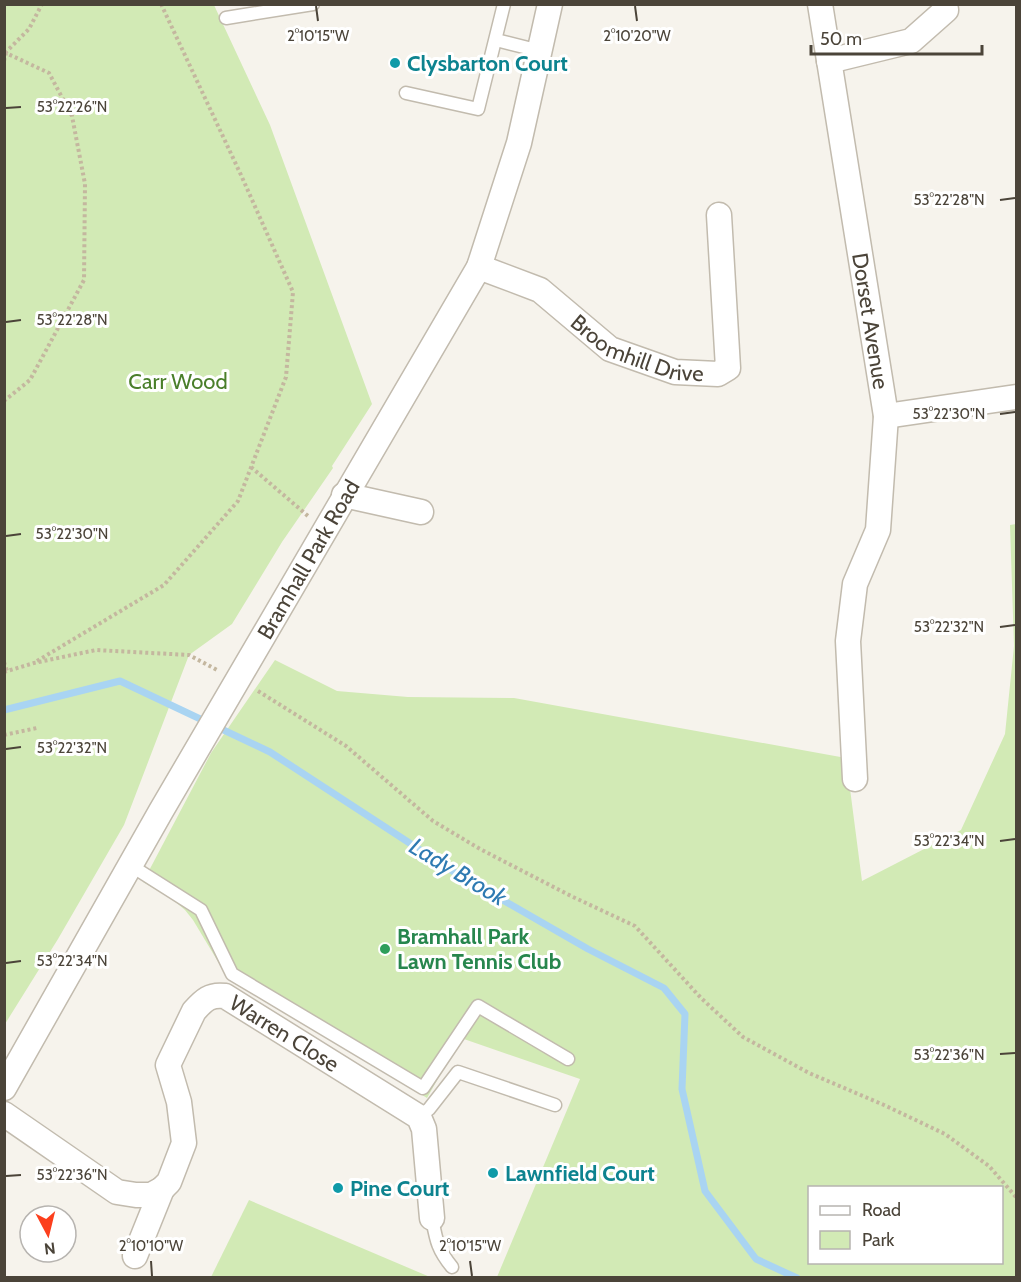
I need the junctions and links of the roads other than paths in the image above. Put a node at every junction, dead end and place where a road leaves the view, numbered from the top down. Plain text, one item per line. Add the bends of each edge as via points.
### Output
1 (313, 4) edge
2 (504, 4) edge
3 (550, 4) edge
4 (820, 4) edge
5 (945, 4) edge
6 (226, 18) dead end
7 (496, 40) junction
8 (540, 51) junction
9 (829, 61) junction
10 (406, 93) dead end
11 (719, 215) dead end
12 (479, 267) junction
13 (1017, 397) edge
14 (886, 416) junction
15 (345, 495) junction
16 (421, 512) dead end
17 (855, 779) dead end
18 (130, 865) junction
19 (568, 1059) dead end
20 (4, 1088) edge
21 (555, 1105) dead end
22 (4, 1114) edge
23 (419, 1117) junction
24 (162, 1189) junction
25 (432, 1218) joint
26 (135, 1256) dead end
27 (452, 1267) dead end

1 - 6 lane
2 - 7 lane
3 - 8 street, Bramhall Park Road
4 - 9 street, Dorset Avenue
5 - 9 street via 946,10 911,41
7 - 8 lane
7 - 10 lane via 478,109
8 - 12 street, Bramhall Park Road via 519,143
9 - 14 street, Dorset Avenue
11 - 12 street, Broomhill Drive via 728,368 718,374 675,372 610,349 540,290
12 - 15 street, Bramhall Park Road
13 - 14 street
14 - 17 street, Dorset Avenue via 878,530 855,584 848,641
15 - 16 street
15 - 18 street, Bramhall Park Road
18 - 19 lane via 201,910 232,974 423,1088 478,1006
18 - 20 street, Bramhall Park Road
21 - 23 lane via 458,1072
22 - 24 street via 117,1192 143,1196
23 - 24 street, Warren Close via 225,996 216,995 194,1011 168,1065 179,1102 184,1143 169,1182
23 - 25 street via 424,1129
24 - 26 street
25 - 27 lane via 438,1246

